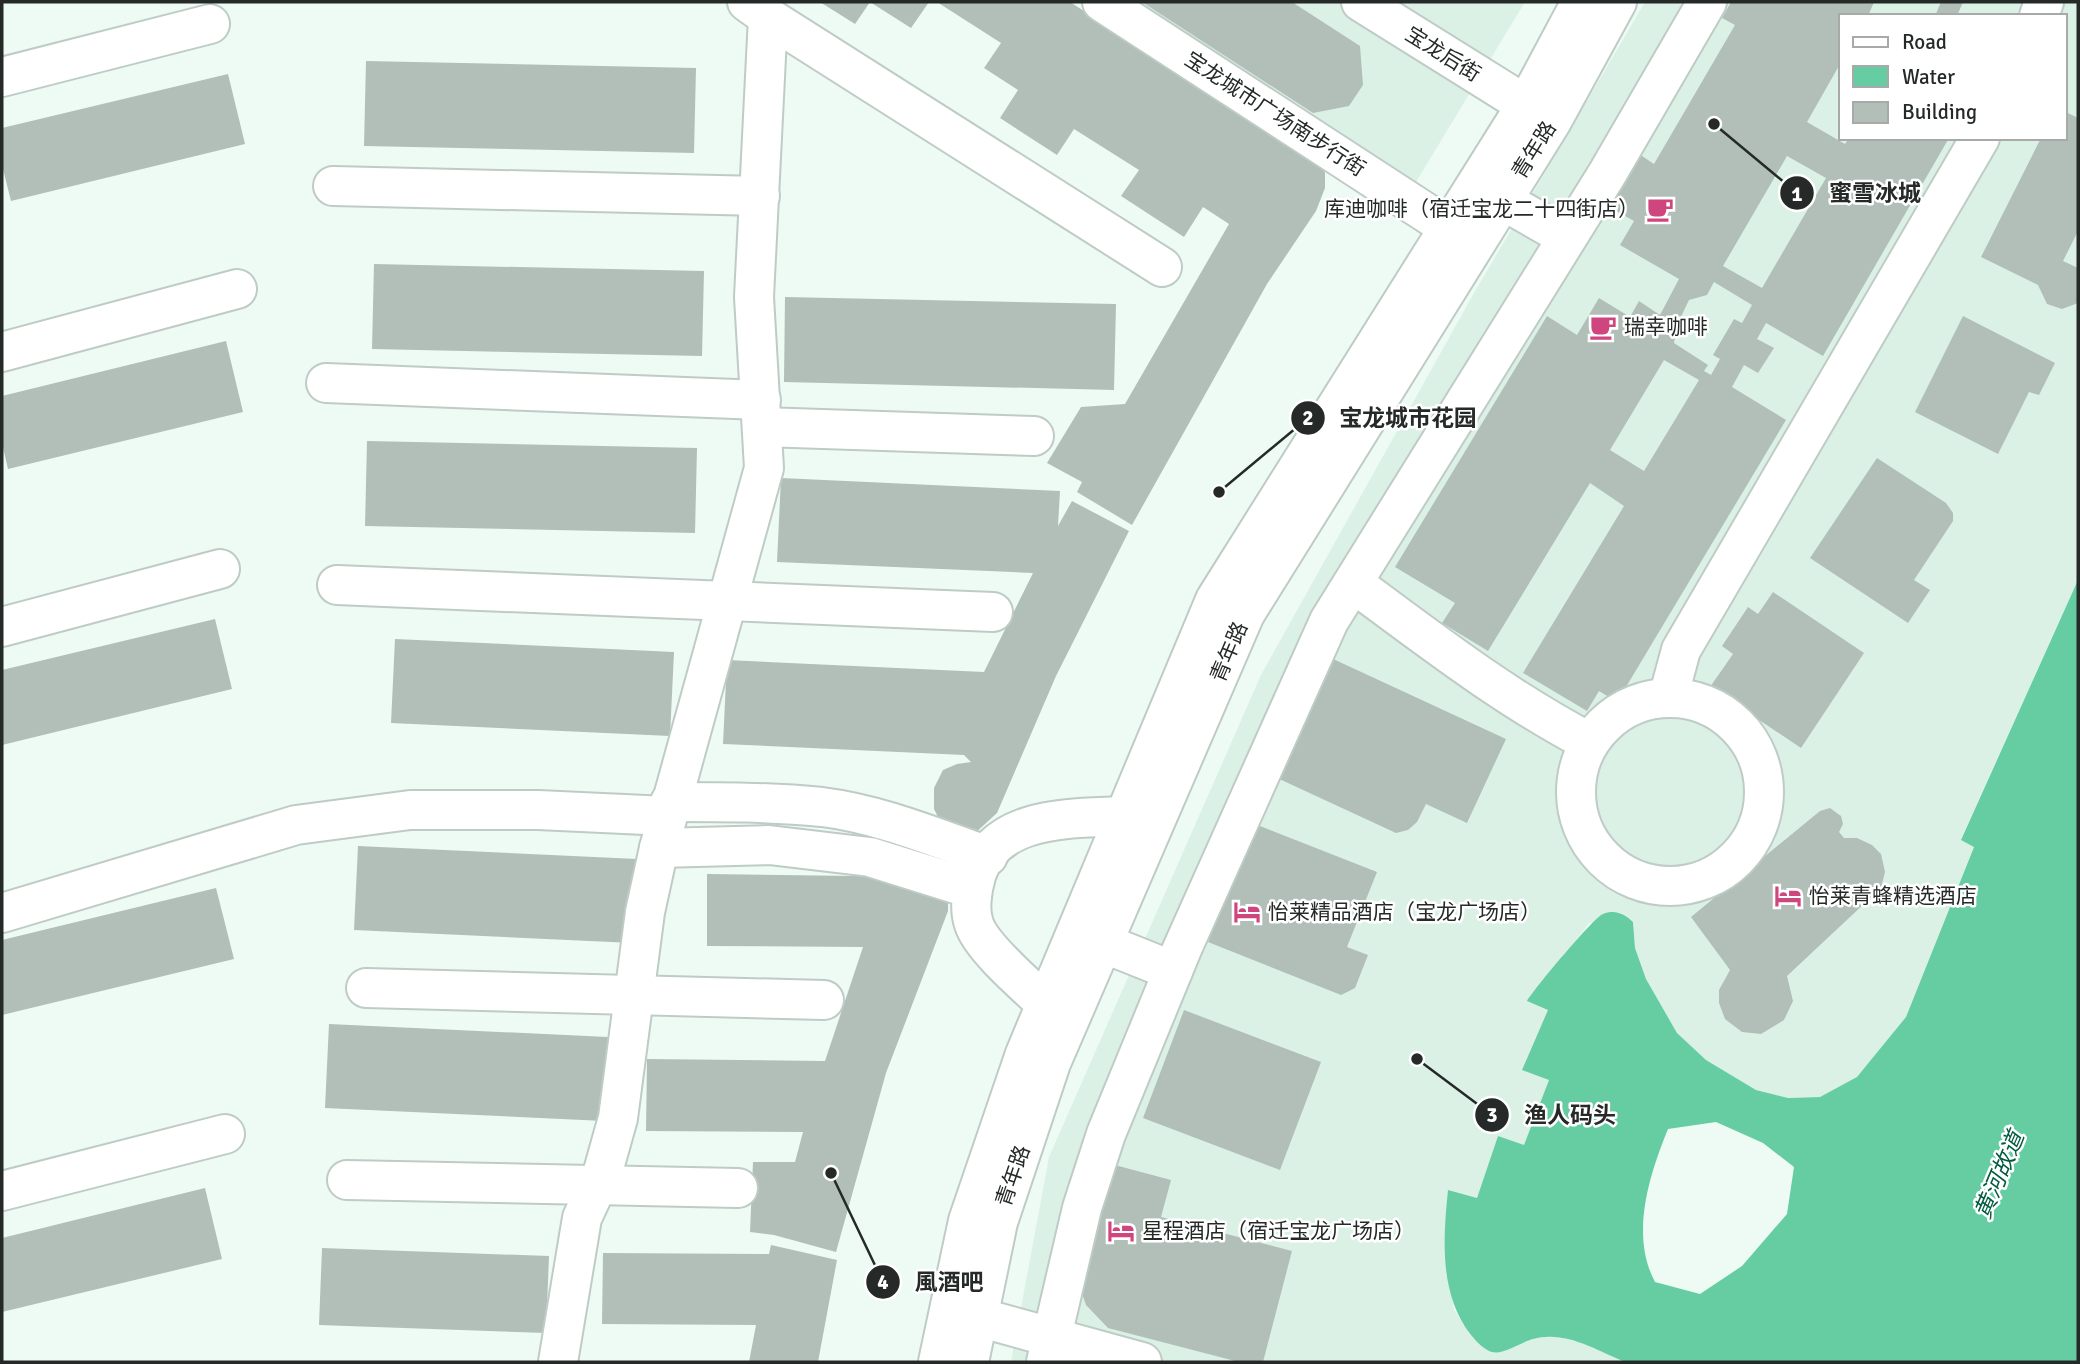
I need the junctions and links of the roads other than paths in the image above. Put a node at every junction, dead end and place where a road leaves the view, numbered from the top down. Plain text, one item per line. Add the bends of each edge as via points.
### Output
1 (1102, 2) edge
2 (1361, 2) edge
3 (1581, 2) edge
4 (1617, 2) edge
5 (1707, 2) edge
6 (757, 9) edge
7 (210, 24) dead end
8 (2, 77) edge
9 (1526, 105) junction
10 (1979, 140) edge
11 (333, 186) dead end
12 (760, 196) junction
13 (1502, 200) junction
14 (1448, 227) junction
15 (1567, 237) junction
16 (1162, 267) dead end
17 (237, 289) dead end
18 (2, 352) edge
19 (326, 383) dead end
20 (762, 414) junction
21 (1034, 436) dead end
22 (220, 569) dead end
23 (1353, 583) junction
24 (337, 584) dead end
25 (727, 600) junction
26 (993, 612) dead end
27 (2, 627) edge
28 (1668, 698) junction
29 (1590, 742) junction
30 (1125, 816) junction
31 (666, 822) junction
32 (980, 873) junction
33 (2, 913) edge
34 (1103, 943) junction
35 (1173, 971) junction
36 (366, 988) dead end
37 (634, 996) junction
38 (824, 1000) dead end
39 (1046, 1004) junction
40 (225, 1133) dead end
41 (347, 1180) dead end
42 (598, 1184) junction
43 (738, 1188) dead end
44 (2, 1191) edge
45 (978, 1317) junction
46 (1049, 1350) edge
47 (558, 1362) edge
48 (938, 1362) edge
49 (969, 1362) edge
50 (1142, 1362) edge

1 - 14 street, 宝龙城市广场南步行街
2 - 9 street, 宝龙后街
3 - 9 street, 青年路
4 - 13 street, 青年路 via 1552,121
5 - 15 street
6 - 12 street
6 - 16 street
7 - 8 street
9 - 14 street, 青年路
10 - 28 street via 1681,650
11 - 12 street
12 - 20 street via 754,298
13 - 15 street
13 - 34 street, 青年路 via 1245,614
14 - 30 street, 青年路 via 1215,600
15 - 23 street
17 - 18 street
19 - 20 street
20 - 21 street
20 - 25 street via 764,468
22 - 27 street
23 - 29 street via 1538,716
23 - 35 street via 1329,621
24 - 25 street
25 - 26 street
25 - 31 street
28 - 29 street via 1637,704 1610,719
28 - 29 street via 1699,702 1726,716 1748,738 1762,766 1765,797 1759,827 1742,853 1719,873 1690,884 1658,885 1632,878 1607,862 1579,818 1579,766
30 - 32 street via 1046,821 1003,837
30 - 39 street, 青年路
31 - 32 street via 747,802 824,808 894,822
31 - 33 street via 538,810 410,810 296,825
31 - 37 street via 645,912
32 - 39 street via 974,925 1001,961
34 - 35 street
34 - 45 street, 青年路 via 1051,1063 1002,1209
35 - 46 street via 1096,1160
36 - 37 street
37 - 38 street
37 - 42 street via 618,1118
39 - 48 street, 青年路 via 968,1221
40 - 44 street
41 - 42 street
42 - 43 street
42 - 47 street via 582,1218
45 - 46 street
45 - 49 street, 青年路
46 - 50 street

